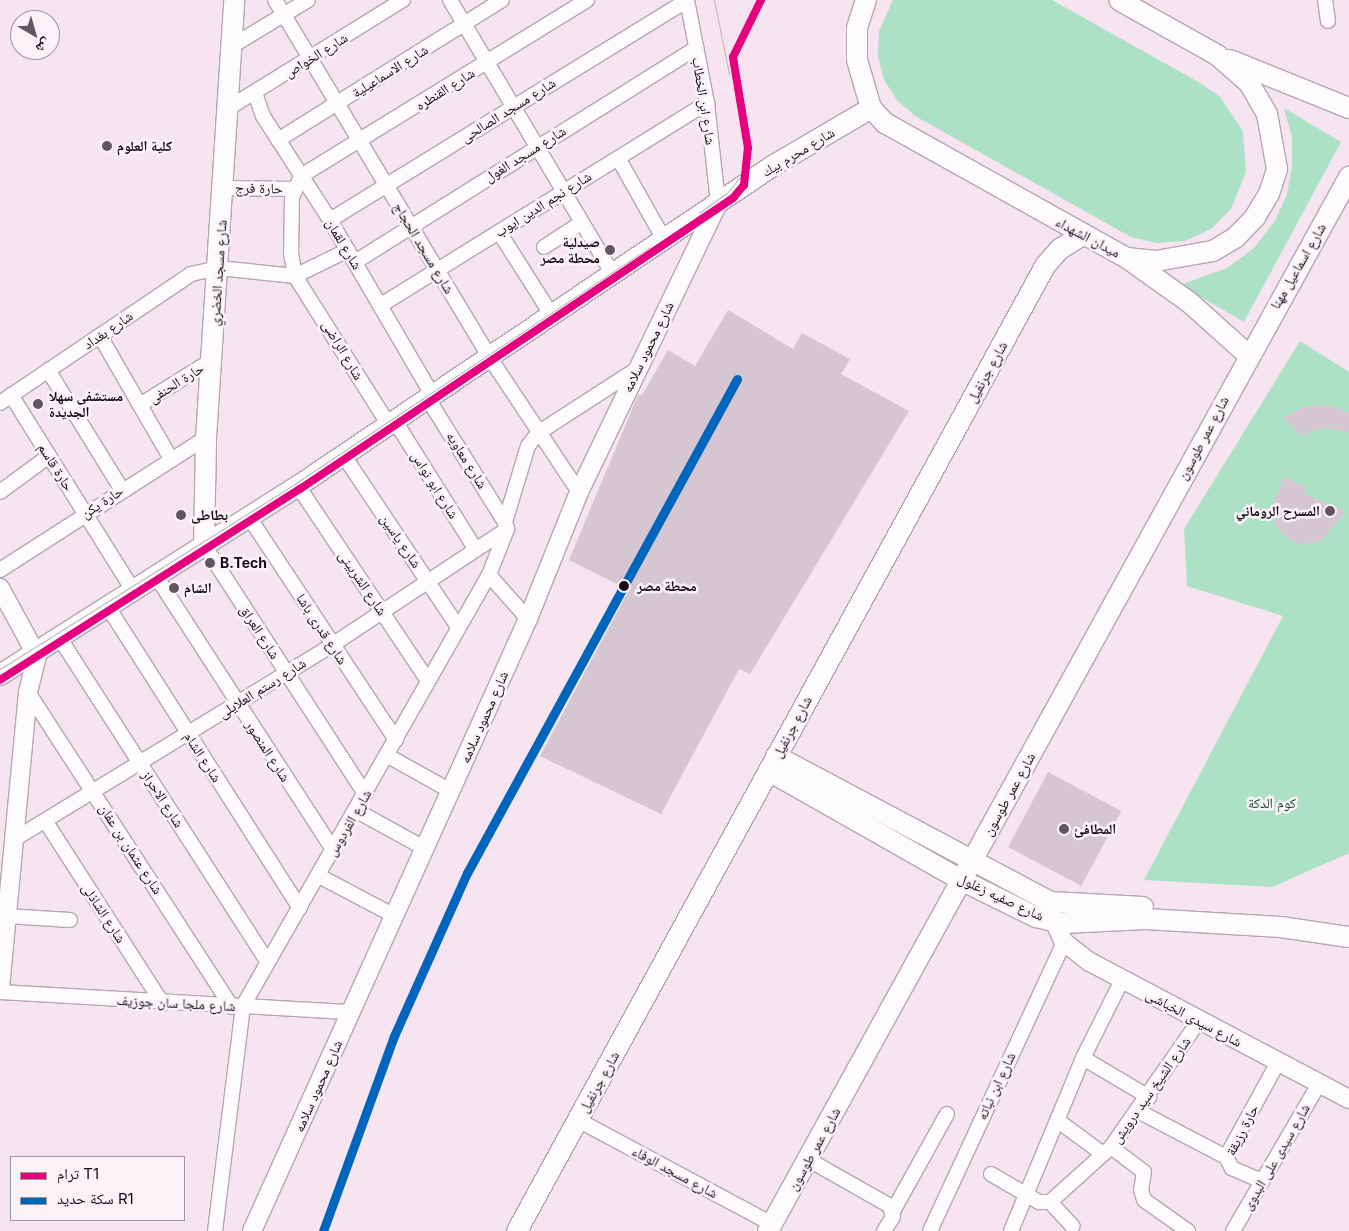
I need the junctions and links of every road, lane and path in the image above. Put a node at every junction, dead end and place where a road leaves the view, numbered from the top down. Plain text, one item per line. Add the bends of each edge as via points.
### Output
1 (234, 0) edge
2 (275, 0) edge
3 (308, 0) edge
4 (403, 0) edge
5 (450, 0) edge
6 (502, 0) edge
7 (587, 0) edge
8 (687, 0) edge
9 (866, 0) edge
10 (1119, 0) edge
11 (1325, 0) edge
12 (1142, 6) edge
13 (284, 15) junction
14 (1328, 21) dead end
15 (464, 24) junction
16 (232, 46) junction
17 (696, 48) junction
18 (1217, 55) junction
19 (310, 59) junction
20 (487, 62) junction
21 (255, 93) junction
22 (706, 103) junction
23 (337, 104) junction
24 (513, 106) junction
25 (871, 108) junction
26 (1349, 108) edge
27 (228, 109) junction
28 (278, 140) junction
29 (360, 142) junction
30 (536, 147) junction
31 (618, 158) junction
32 (301, 176) junction
33 (1349, 177) edge
34 (386, 185) junction
35 (223, 188) junction
36 (294, 189) junction
37 (563, 192) junction
38 (718, 203) junction
39 (330, 220) junction
40 (581, 223) junction
41 (411, 226) junction
42 (499, 232) junction
43 (1082, 235) junction
44 (665, 241) junction
45 (544, 247) dead end
46 (351, 256) junction
47 (1127, 258) junction
48 (219, 268) junction
49 (437, 270) junction
50 (292, 276) junction
51 (614, 276) junction
52 (381, 306) junction
53 (553, 316) junction
54 (100, 336) junction
55 (1248, 355) junction
56 (490, 358) junction
57 (212, 360) junction
58 (637, 369) junction
59 (48, 370) junction
60 (430, 397) junction
61 (6, 399) edge
62 (140, 405) junction
63 (392, 423) junction
64 (538, 433) junction
65 (206, 438) junction
66 (49, 456) junction
67 (344, 456) junction
68 (171, 459) junction
69 (298, 486) junction
70 (122, 490) junction
71 (0, 492) edge
72 (579, 492) junction
73 (84, 514) junction
74 (249, 517) junction
75 (506, 526) junction
76 (204, 545) junction
77 (476, 550) junction
78 (0, 570) edge
79 (489, 575) junction
80 (156, 576) junction
81 (427, 582) junction
82 (0, 588) edge
83 (133, 590) junction
84 (108, 606) junction
85 (381, 611) junction
86 (528, 619) junction
87 (458, 627) junction
88 (59, 638) junction
89 (332, 645) junction
90 (37, 652) junction
91 (285, 672) junction
92 (0, 675) edge
93 (428, 681) junction
94 (28, 692) junction
95 (237, 704) junction
96 (189, 735) junction
97 (396, 740) junction
98 (388, 756) junction
99 (772, 763) junction
100 (141, 765) junction
101 (451, 790) junction
102 (95, 793) junction
103 (365, 794) junction
104 (357, 810) junction
105 (46, 822) junction
106 (13, 840) junction
107 (424, 848) junction
108 (333, 850) junction
109 (972, 859) junction
110 (5, 875) edge
111 (319, 876) junction
112 (962, 880) junction
113 (300, 908) junction
114 (1053, 912) junction
115 (7, 916) junction
116 (395, 916) junction
117 (70, 920) dead end
118 (1300, 923) junction
119 (1349, 923) edge
120 (1349, 937) edge
121 (1064, 942) junction
122 (267, 961) junction
123 (1122, 980) junction
124 (0, 990) edge
125 (163, 1004) junction
126 (238, 1007) junction
127 (351, 1012) junction
128 (1199, 1021) junction
129 (1083, 1058) junction
130 (1278, 1062) junction
131 (1319, 1084) junction
132 (1149, 1097) junction
133 (1349, 1099) edge
134 (1138, 1111) junction
135 (947, 1114) dead end
136 (578, 1120) junction
137 (1057, 1120) junction
138 (1107, 1150) junction
139 (1226, 1158) junction
140 (809, 1160) junction
141 (991, 1174) dead end
142 (1262, 1181) junction
143 (1028, 1196) junction
144 (1050, 1202) junction
145 (893, 1211) junction
146 (1072, 1226) dead end
147 (770, 1228) edge
148 (215, 1231) edge
149 (252, 1231) edge
150 (517, 1231) edge
151 (884, 1231) edge
152 (930, 1231) edge
153 (1011, 1231) edge
154 (1188, 1231) edge
155 (1232, 1231) edge

1 - 16 main road, شارع مسجد الخضري
2 - 13 street, شارع مسجد الحجاج
3 - 13 street
4 - 19 street, شارع الخواص
5 - 15 street
6 - 15 street, شارع الاسماعيلية
7 - 20 street, شارع القنطره
8 - 17 street, شارع ابن الخطاب
8 - 24 street, شارع مسجد الصالحى
9 - 25 main road, ميدان الشهداء via 857,28 857,60
10 - 12 main road, ميدان الشهداء
11 - 14 street
12 - 18 main road, ميدان الشهداء
13 - 16 street
13 - 19 street, شارع مسجد الحجاج
15 - 20 street
15 - 23 street, شارع الاسماعيلية
16 - 27 main road, شارع مسجد الخضري
17 - 22 street, شارع ابن الخطاب
17 - 30 street, شارع مسجد الغول
18 - 26 main road
18 - 47 main road, ميدان الشهداء via 1248,83 1267,114 1277,169 1269,194 1255,217 1236,237 1213,251 1156,261
19 - 21 street, شارع الخواص
19 - 23 street, شارع مسجد الحجاج
20 - 24 street
20 - 29 street, شارع القنطره
21 - 27 street, شارع الخواص
21 - 28 street, شارع لقمان via 263,116
22 - 31 street, شارع نجم الدين ايوب
22 - 38 street, شارع ابن الخطاب
23 - 28 street, شارع الاسماعيلية
23 - 29 street, شارع مسجد الحجاج
24 - 30 street
24 - 34 street, شارع مسجد الصالحى
25 - 38 main road, شارع محرم بيك
25 - 43 main road, ميدان الشهداء via 885,123 910,139
27 - 35 main road, شارع مسجد الخضري
28 - 32 street, شارع لقمان
29 - 32 street, شارع القنطره
29 - 34 street, شارع مسجد الحجاج
30 - 37 street
30 - 41 street, شارع مسجد الغول
31 - 37 street, شارع نجم الدين ايوب
31 - 44 street
32 - 36 street, شارع الراضى
32 - 39 street, شارع لقمان
33 - 55 main road, شارع اسماعيل مهنا
34 - 39 street, شارع مسجد الصالحى
34 - 41 street, شارع مسجد الحجاج
35 - 36 street, حارة فرج
35 - 48 main road, شارع مسجد الخضري
36 - 50 street, شارع الراضى
37 - 40 street
37 - 42 street, شارع نجم الدين ايوب
38 - 44 main road, شارع محرم بيك
38 - 58 street, شارع محمود سلامه
39 - 46 street, شارع لقمان
40 - 45 street
40 - 51 street
41 - 46 street, شارع مسجد الغول
41 - 49 street, شارع مسجد الحجاج
42 - 49 street, شارع نجم الدين ايوب
42 - 53 street
43 - 47 main road, ميدان الشهداء
43 - 99 main road, شارع جرنفيل via 1060,249 1045,266
44 - 51 main road, شارع محرم بيك
46 - 50 street, شارع مسجد الغول
46 - 52 street, شارع لقمان
47 - 55 main road via 1189,302
48 - 50 street, شارع بغداد
48 - 54 street, شارع بغداد via 191,274
48 - 57 main road, شارع مسجد الخضري
49 - 52 street, شارع نجم الدين ايوب
49 - 56 street, شارع مسجد الحجاج
50 - 63 street, شارع الراضى
51 - 53 main road, شارع محرم بيك
52 - 60 street, شارع لقمان
53 - 56 main road, شارع محرم بيك
54 - 59 street, شارع بغداد
54 - 62 street
55 - 109 main road, شارع عمر طوسون
56 - 60 main road, شارع محرم بيك
56 - 64 street, شارع مسجد الحجاج
57 - 62 street, حارة الحنفى
57 - 65 main road, شارع مسجد الخضري
58 - 64 street
58 - 72 street, شارع محمود سلامه
59 - 61 street, شارع بغداد
59 - 70 street
60 - 63 main road, شارع محرم بيك
60 - 75 street, شارع معاويه
61 - 66 street, حارة قاسم
62 - 68 street
63 - 67 main road, شارع محرم بيك
63 - 77 street, شارع ابو نواس
64 - 72 street, شارع مسجد الحجاج
64 - 75 street, شارع الفردوس via 528,446
65 - 68 street, حارة يكن
65 - 76 main road, شارع مسجد الخضري
66 - 71 street
66 - 73 street, حارة قاسم
67 - 69 main road, شارع محرم بيك
67 - 81 street, شارع ياسين
68 - 70 street, حارة يكن
69 - 74 main road, شارع محرم بيك
69 - 85 street, شارع الشربينى
70 - 73 street, حارة يكن
72 - 86 street, شارع محمود سلامه
73 - 78 street, حارة يكن
73 - 83 street, حارة قاسم
74 - 76 main road, شارع محرم بيك
74 - 89 street, شارع قدرى باشا
75 - 77 street, شارع رستم العلايلى
75 - 79 street, شارع الفردوس
76 - 80 main road, شارع محرم بيك
76 - 91 street, شارع العراق
77 - 81 street, شارع رستم العلايلى
79 - 86 street
79 - 87 street, شارع الفردوس
80 - 83 main road, شارع محرم بيك
80 - 95 street, شارع المنصور
81 - 85 street, شارع رستم العلايلى
81 - 87 street, شارع ياسين
82 - 90 street
83 - 84 main road, شارع محرم بيك
84 - 88 main road, شارع محرم بيك
84 - 96 street, شارع الشام
85 - 89 street, شارع رستم العلايلى
85 - 93 street, شارع الشربينى
86 - 101 street, شارع محمود سلامه
87 - 93 street, شارع الفردوس
88 - 90 main road, شارع محرم بيك
88 - 100 street, شارع الاحراز
89 - 91 street, شارع رستم العلايلى
89 - 97 street, شارع قدرى باشا
90 - 92 main road, شارع محرم بيك
90 - 94 street via 37,665
91 - 95 street, شارع رستم العلايلى
91 - 103 street, شارع العراق
93 - 97 street, شارع الفردوس
94 - 102 street, شارع عثمان بن عفان
94 - 106 street
95 - 96 street, شارع رستم العلايلى
95 - 108 street, شارع المنصور
96 - 100 street, شارع رستم العلايلى
96 - 113 street, شارع الشام
97 - 98 street, شارع الفردوس
98 - 101 street
98 - 103 street, شارع الفردوس
99 - 109 main road, شارع صفيه زغلول
99 - 112 main road, شارع صفيه زغلول
99 - 136 main road, شارع جرنفيل
100 - 102 street, شارع رستم العلايلى
100 - 122 street, شارع الاحراز
101 - 107 street, شارع محمود سلامه
102 - 105 street, شارع رستم العلايلى
102 - 126 street, شارع عثمان بن عفان
103 - 104 street, شارع الفردوس
104 - 107 street
104 - 108 street, شارع الفردوس
105 - 106 street, شارع رستم العلايلى
105 - 125 street, شارع الشاذلى
106 - 110 street
107 - 116 street, شارع محمود سلامه
108 - 111 street, شارع الفردوس
109 - 112 main road, شارع عمر طوسون
109 - 114 main road, شارع صفيه زغلول
110 - 115 street
111 - 113 street, شارع الفردوس
111 - 116 street
112 - 114 main road, شارع صفيه زغلول via 1036,916
112 - 140 main road, شارع عمر طوسون
113 - 122 street, شارع الفردوس
114 - 118 main road, شارع صفيه زغلول
114 - 121 street
115 - 117 street
115 - 124 street
116 - 127 street, شارع محمود سلامه
118 - 119 main road, شارع صفيه زغلول
118 - 120 main road, شارع صفيه زغلول
121 - 123 street, شارع سيدى الخباشى
121 - 152 street, شارع ابن نباته
122 - 126 street, شارع الفردوس
123 - 128 street, شارع سيدى الخباشى
123 - 129 street
124 - 125 street, شارع ملجا سان جوزيف
125 - 126 street, شارع ملجا سان جوزيف
126 - 127 street, شارع ملجا سان جوزيف
126 - 148 street, شارع الفردوس
127 - 149 street, شارع محمود سلامه
128 - 130 street, شارع سيدى الخباشى
128 - 132 street, شارع الشيخ سيد درويش
129 - 132 street
129 - 137 street
130 - 131 street, شارع سيدى الخباشى
130 - 139 street, حارة رزيقة
131 - 133 street, شارع سيدى الخباشى
131 - 142 street, شارع سيدى على البدوى
132 - 134 street, شارع الشيخ سيد درويش
134 - 138 street, شارع الشيخ سيد درويش
134 - 139 street
135 - 145 street
136 - 147 street, شارع مسجد الوفاء
136 - 150 main road, شارع جرنفيل
137 - 138 street
137 - 143 street
138 - 144 street, شارع الشيخ سيد درويش
138 - 154 street via 1144,1172 1141,1190 1144,1200
139 - 142 street, حارة رزيقة via 1232,1168
140 - 145 street
140 - 147 main road, شارع عمر طوسون
141 - 143 street
142 - 155 street, شارع سيدى على البدوى
143 - 144 street
143 - 153 street
144 - 146 street
145 - 151 street

